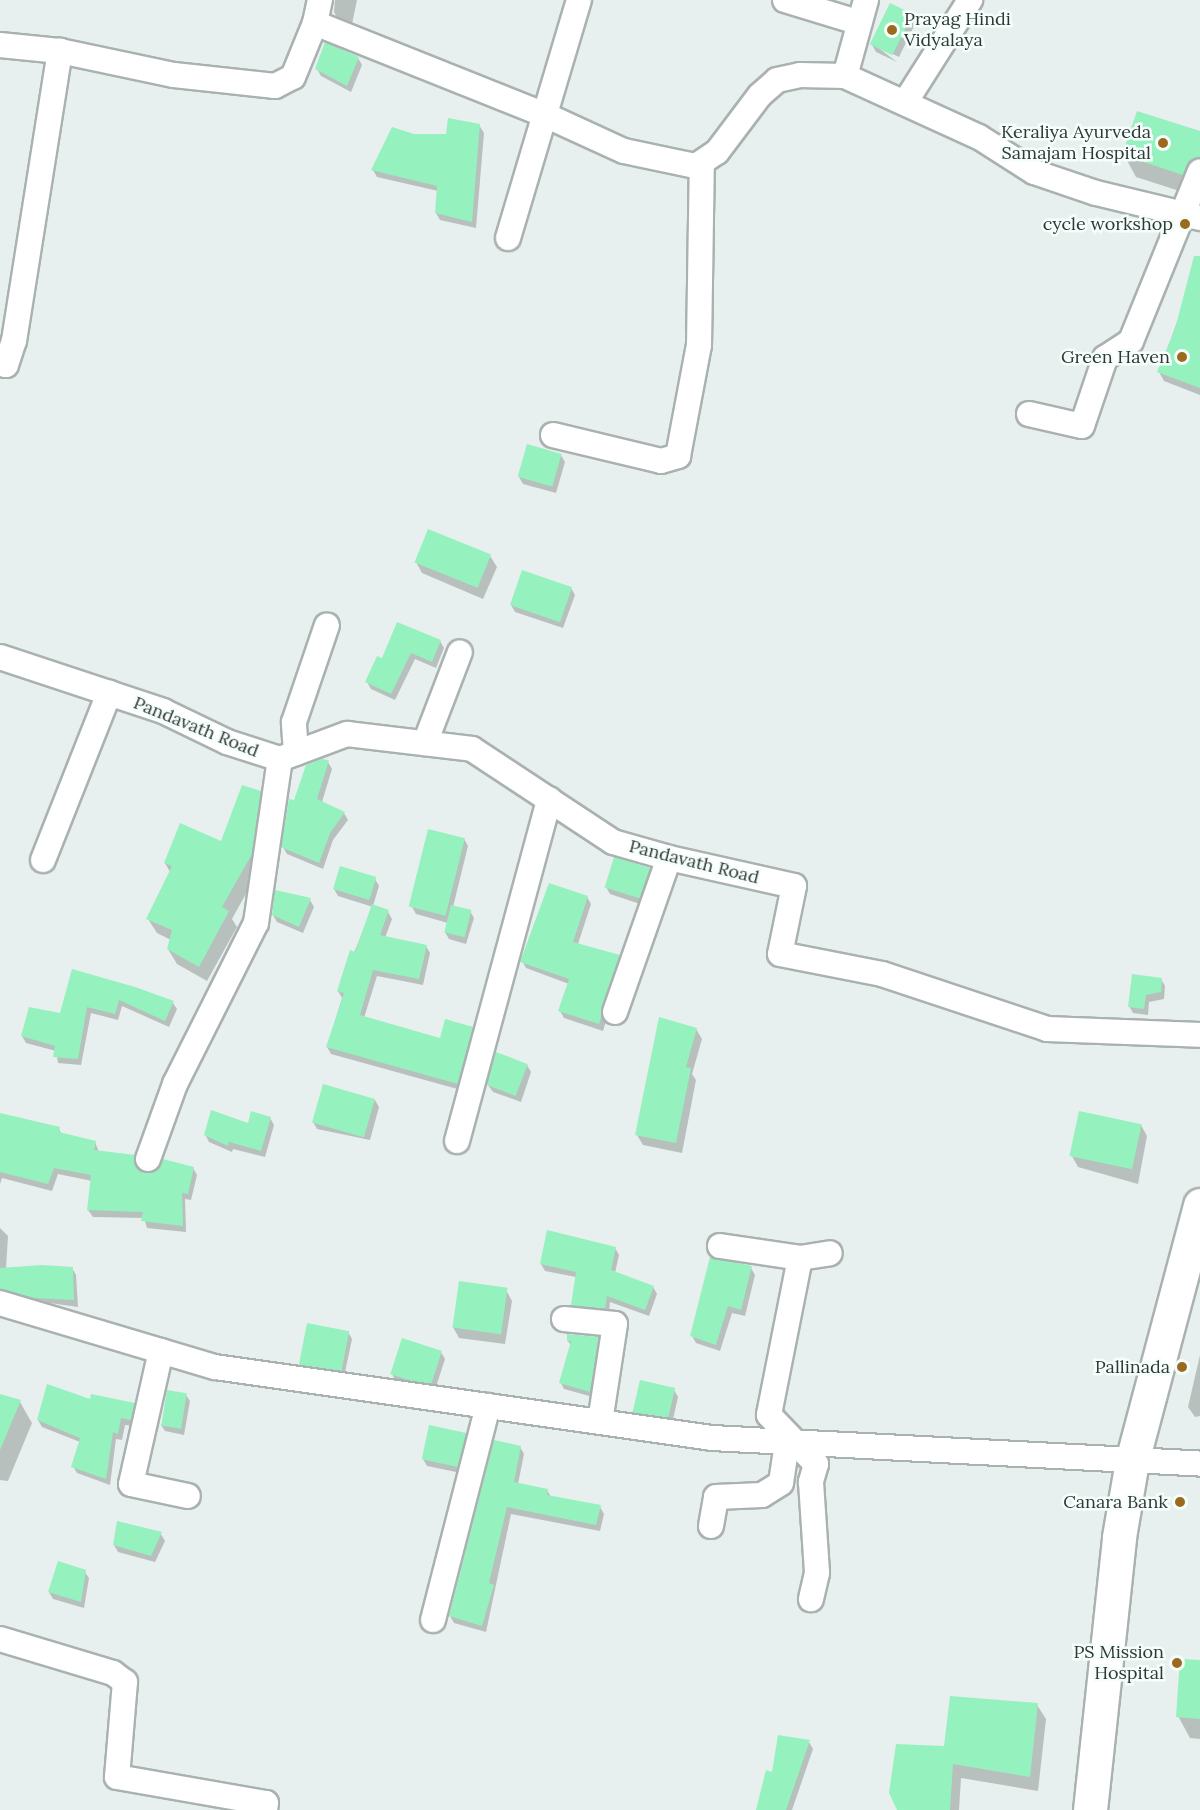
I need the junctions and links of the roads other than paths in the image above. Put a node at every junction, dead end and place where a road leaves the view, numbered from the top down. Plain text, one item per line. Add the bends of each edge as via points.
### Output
1 (579, 0) edge
2 (784, 0) edge
3 (866, 0) edge
4 (970, 0) edge
5 (317, 12) edge
6 (860, 23) junction
7 (0, 45) edge
8 (60, 51) junction
9 (845, 76) junction
10 (906, 101) junction
11 (543, 114) junction
12 (702, 164) junction
13 (1200, 171) edge
14 (1190, 215) edge
15 (508, 238) dead end
16 (0, 364) edge
17 (1029, 414) dead end
18 (553, 435) dead end
19 (327, 625) dead end
20 (460, 652) dead end
21 (0, 657) edge
22 (108, 693) junction
23 (425, 743) junction
24 (288, 756) junction
25 (549, 799) junction
26 (669, 858) junction
27 (43, 860) dead end
28 (615, 1012) dead end
29 (1200, 1035) edge
30 (457, 1141) dead end
31 (148, 1159) dead end
32 (1200, 1205) edge
33 (720, 1246) dead end
34 (830, 1253) dead end
35 (800, 1258) junction
36 (0, 1302) edge
37 (564, 1319) dead end
38 (160, 1351) junction
39 (488, 1406) junction
40 (600, 1422) junction
41 (792, 1443) junction
42 (1132, 1461) junction
43 (1200, 1464) edge
44 (188, 1496) dead end
45 (711, 1526) dead end
46 (811, 1599) dead end
47 (433, 1620) dead end
48 (0, 1639) edge
49 (265, 1810) edge
50 (1090, 1810) edge

1 - 11 street
2 - 6 street
3 - 6 street
4 - 10 street
5 - 8 street via 292,76 275,86 174,75
5 - 11 street
6 - 9 street
7 - 8 street
8 - 16 street via 14,341 6,365
9 - 10 street
9 - 12 street via 800,75 777,80 760,95 717,152
10 - 14 street via 979,137 1034,172 1096,193
11 - 12 street via 624,151
11 - 15 street
12 - 18 street via 699,345 678,456 661,460
13 - 14 street
14 - 17 street via 1131,341 1105,358 1082,426
19 - 24 street via 294,722
20 - 23 street
21 - 22 street, Pandavath Road
22 - 24 street, Pandavath Road via 163,711 227,742
22 - 27 street
23 - 24 street, Pandavath Road via 347,734
23 - 25 street, Pandavath Road via 472,749
24 - 31 street via 256,923 175,1084
25 - 26 street, Pandavath Road via 613,842
25 - 30 street
26 - 28 street
26 - 29 street, Pandavath Road via 794,886 780,954 882,974 1047,1029
32 - 42 highway
33 - 35 street
34 - 35 street
35 - 41 street via 769,1414
36 - 38 street
37 - 40 street via 615,1324
38 - 39 street via 215,1367
38 - 44 street via 131,1484
39 - 40 street
39 - 47 street
40 - 41 street via 712,1438
41 - 42 street
41 - 45 street via 781,1483 762,1495 716,1497
41 - 46 street via 816,1464 811,1482 817,1573
42 - 43 street
42 - 50 highway via 1119,1537 1096,1784
48 - 49 street via 113,1673 124,1682 117,1777 266,1803

